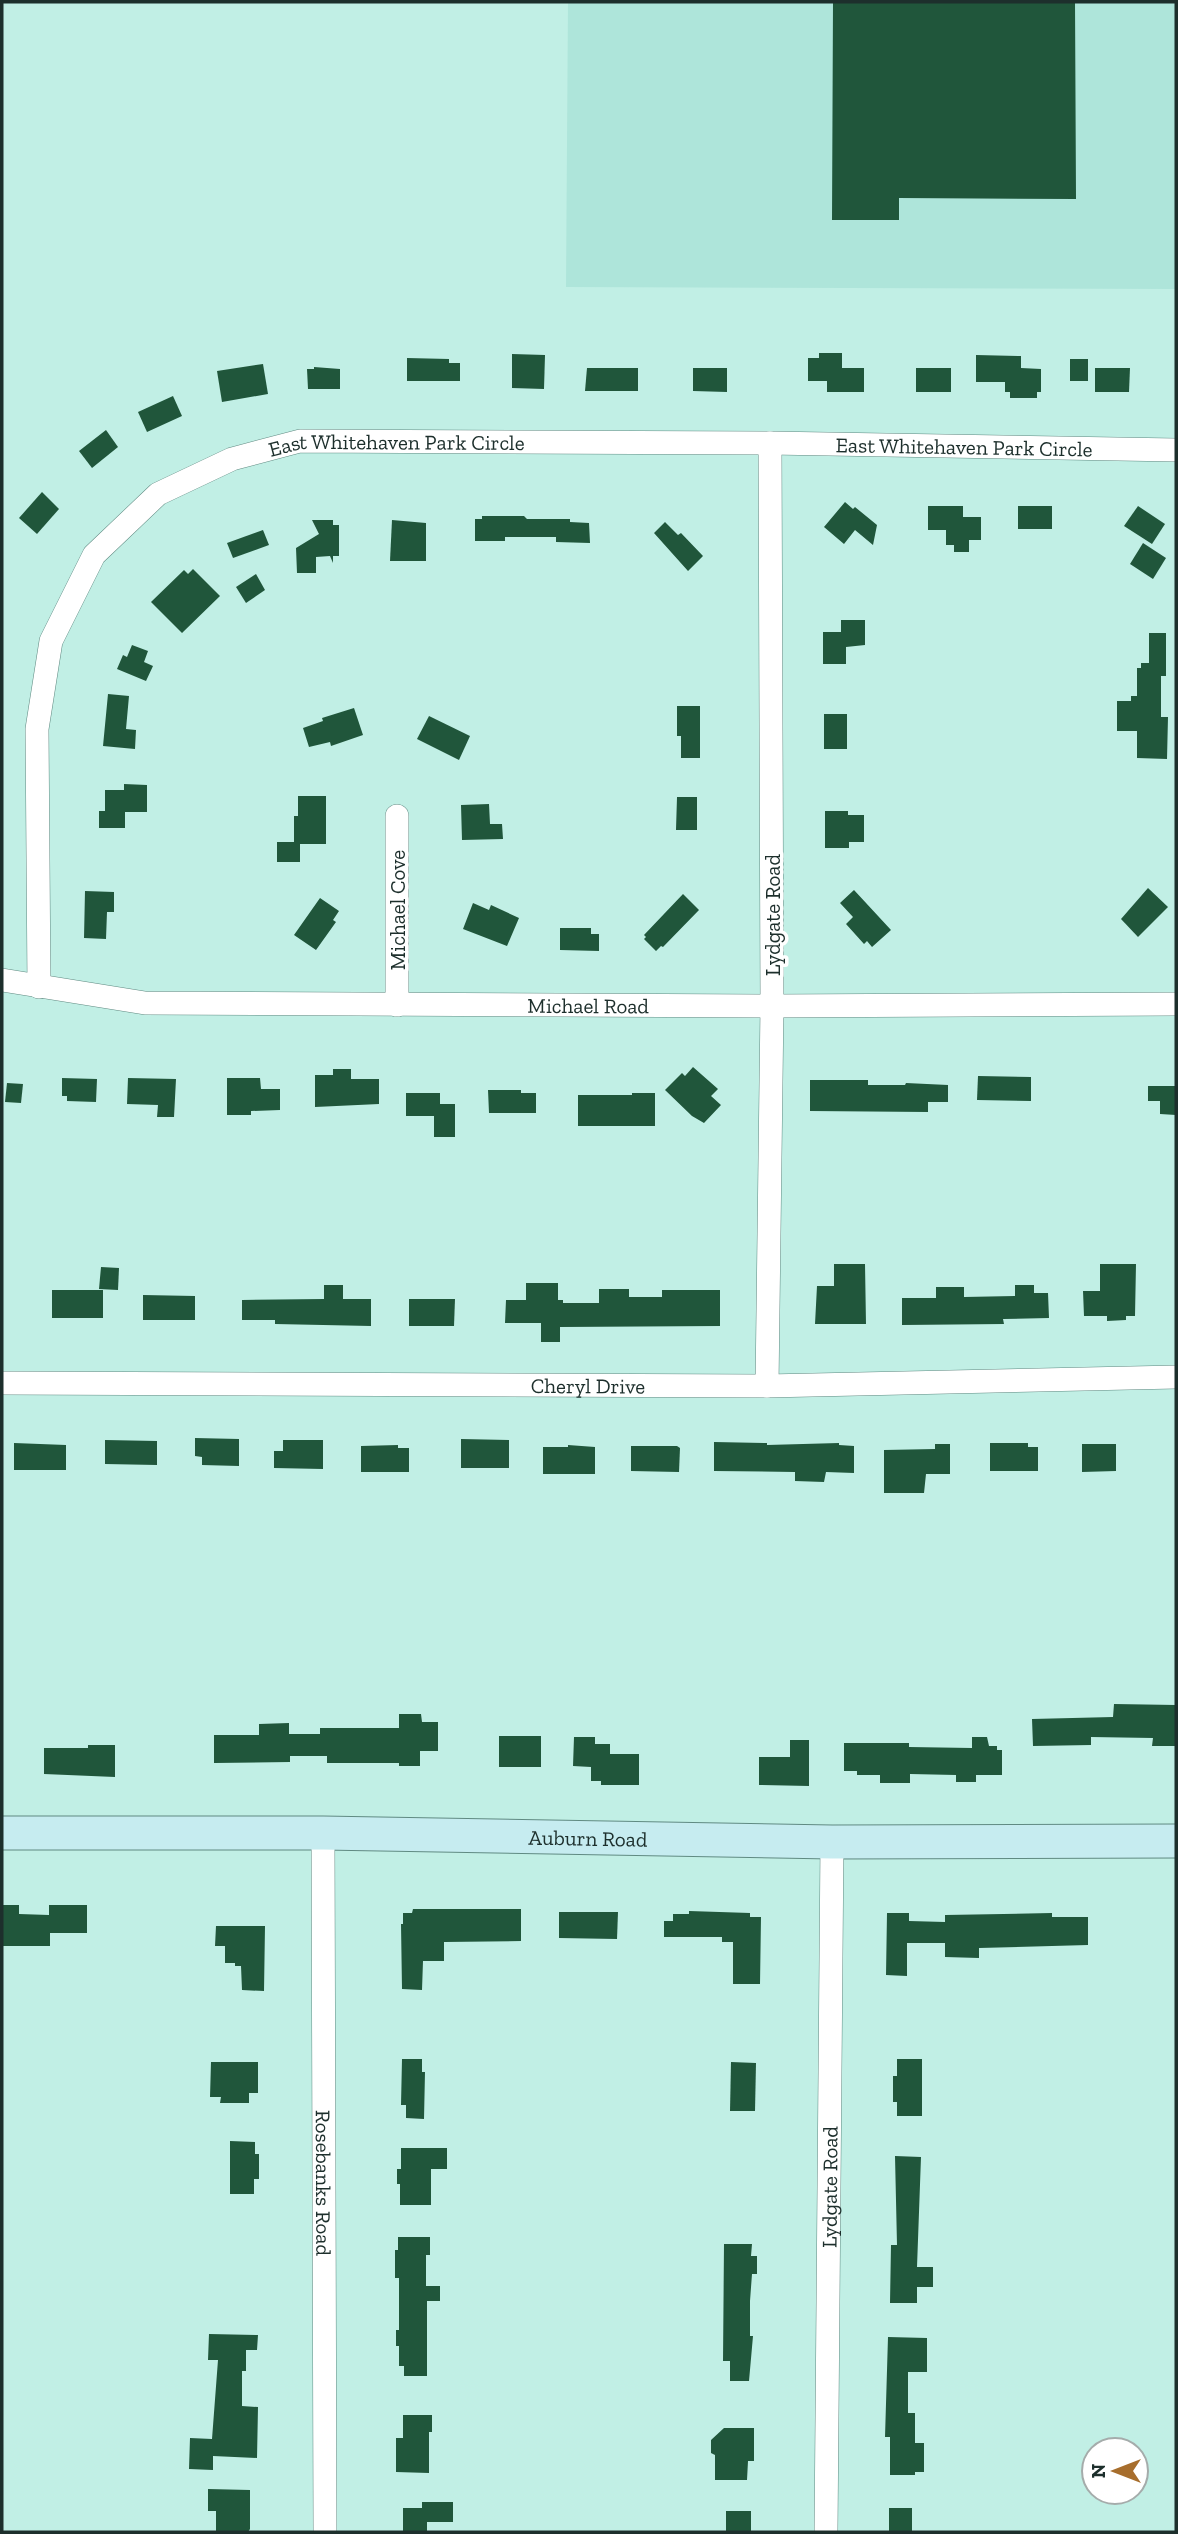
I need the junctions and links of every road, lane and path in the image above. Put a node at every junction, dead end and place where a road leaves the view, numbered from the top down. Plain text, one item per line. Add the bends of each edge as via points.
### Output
1 (770, 443) junction
2 (1176, 450) edge
3 (397, 816) dead end
4 (2, 980) edge
5 (39, 987) junction
6 (1176, 1004) edge
7 (397, 1006) junction
8 (772, 1006) junction
9 (1176, 1377) edge
10 (2, 1383) edge
11 (767, 1386) junction
12 (2, 1833) edge
13 (323, 1833) junction
14 (1176, 1841) edge
15 (832, 1842) junction
16 (325, 2532) edge
17 (826, 2532) edge

1 - 2 street, East Whitehaven Park Circle
1 - 5 street, East Whitehaven Park Circle via 300,441 232,458 158,494 94,555 51,641 37,729
1 - 8 street, Lydgate Road
3 - 7 street, Michael Cove
4 - 5 street, Michael Road
5 - 7 street, Michael Road via 145,1003
6 - 8 street, Michael Road
7 - 8 street, Michael Road
8 - 11 street, Lydgate Road
9 - 11 street, Cheryl Drive
10 - 11 street, Cheryl Drive
12 - 13 street, Auburn Road
13 - 15 street, Auburn Road
13 - 16 street, Rosebanks Road
14 - 15 street, Auburn Road
15 - 17 street, Lydgate Road

